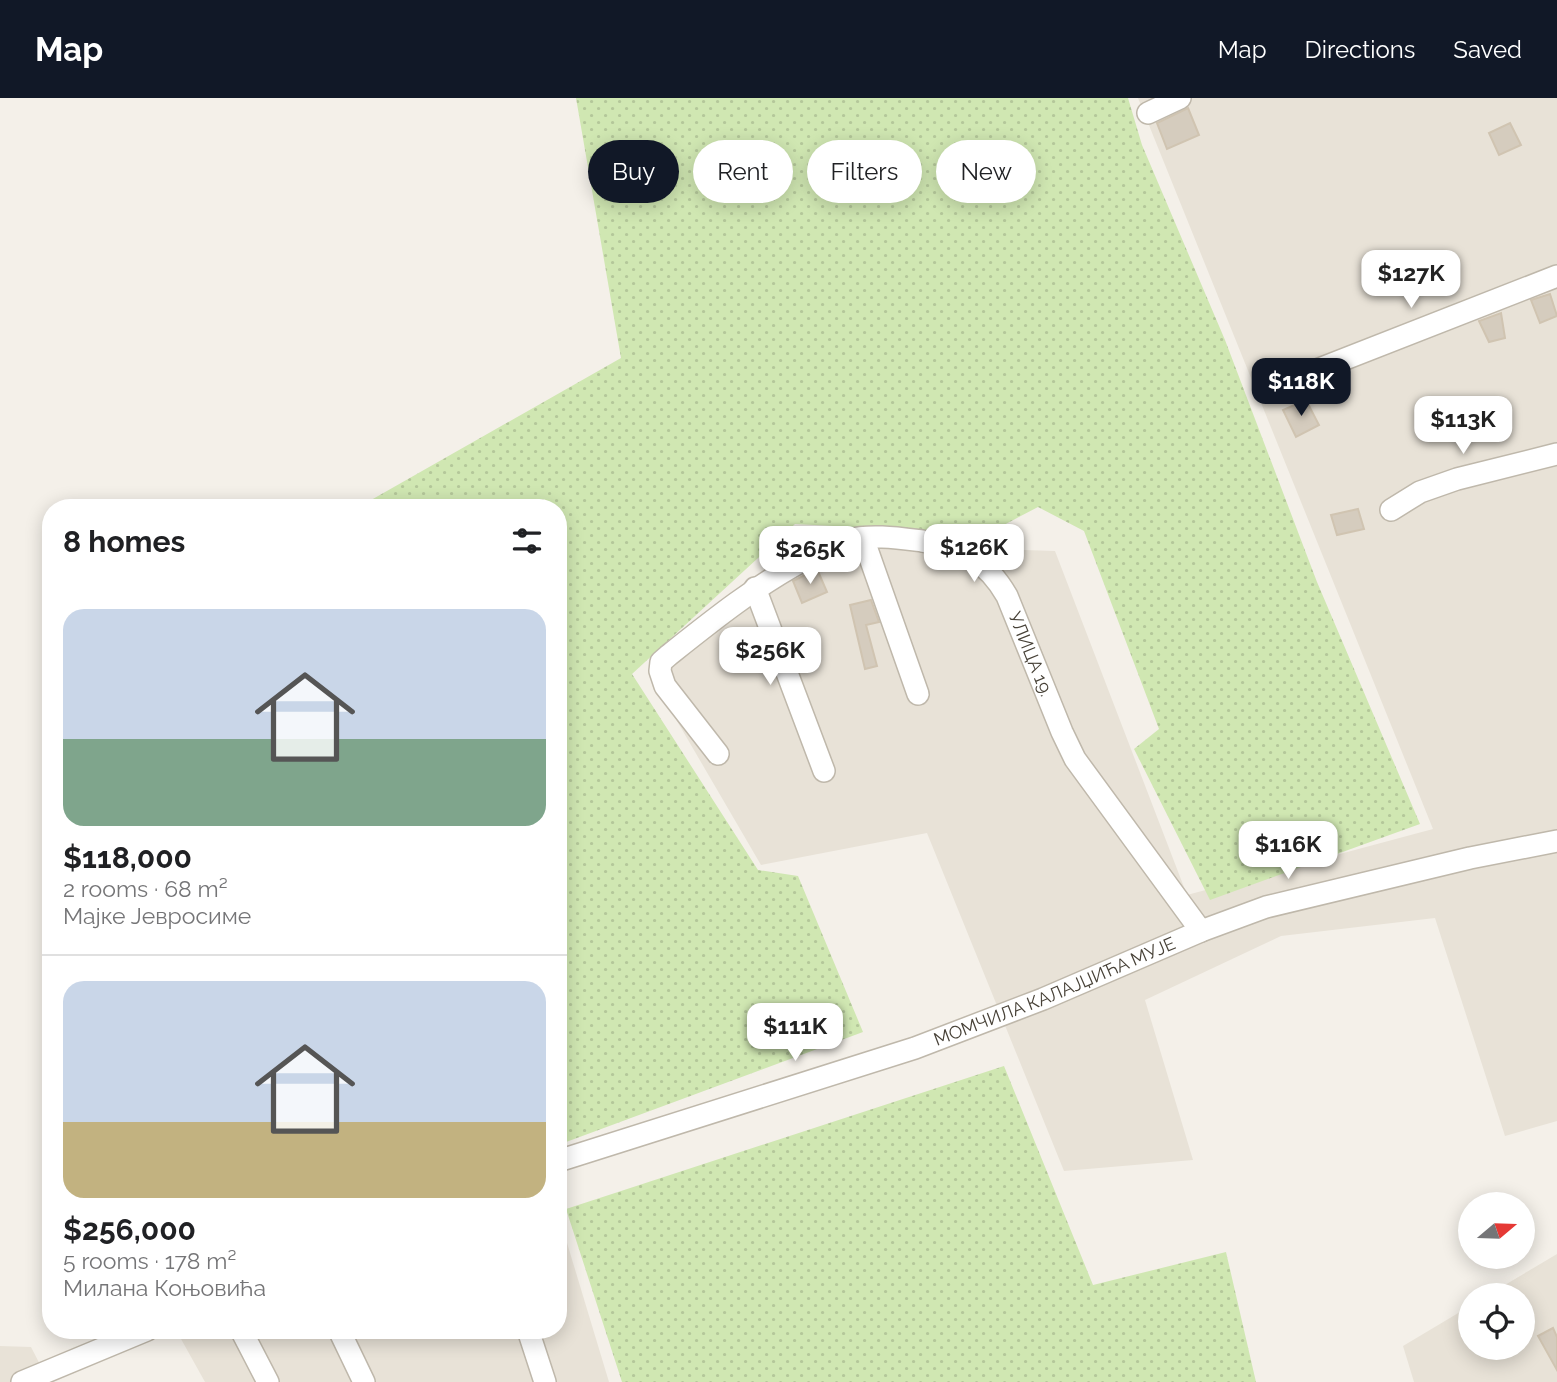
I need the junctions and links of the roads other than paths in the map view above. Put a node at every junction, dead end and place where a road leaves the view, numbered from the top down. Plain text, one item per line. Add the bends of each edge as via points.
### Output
1 (1180, 98) edge
2 (1148, 113) dead end
3 (1557, 276) edge
4 (1280, 384) dead end
5 (1557, 454) edge
6 (1391, 510) dead end
7 (863, 538) junction
8 (755, 588) junction
9 (918, 694) dead end
10 (718, 754) dead end
11 (824, 771) dead end
12 (1557, 841) edge
13 (1201, 931) junction
14 (567, 1158) edge
15 (125, 1339) edge
16 (246, 1339) edge
17 (343, 1339) edge
18 (531, 1339) edge
19 (22, 1382) edge
20 (268, 1382) edge
21 (364, 1382) edge
22 (545, 1382) edge

1 - 2 street
3 - 4 street
5 - 6 street via 1457,479 1420,492
7 - 8 street, УЛИЦА 19. via 812,556
7 - 9 street
7 - 13 street, УЛИЦА 19. via 942,544 972,556 989,570 1007,596 1075,759
8 - 10 street, УЛИЦА 19. via 661,662 664,686
8 - 11 street
12 - 13 street, МОМЧИЛА КАЛАЈЏИЋА МУЈЕ via 1266,907
13 - 14 street, МОМЧИЛА КАЛАЈЏИЋА МУЈЕ via 915,1048
15 - 19 street
16 - 20 street
17 - 21 street
18 - 22 street

